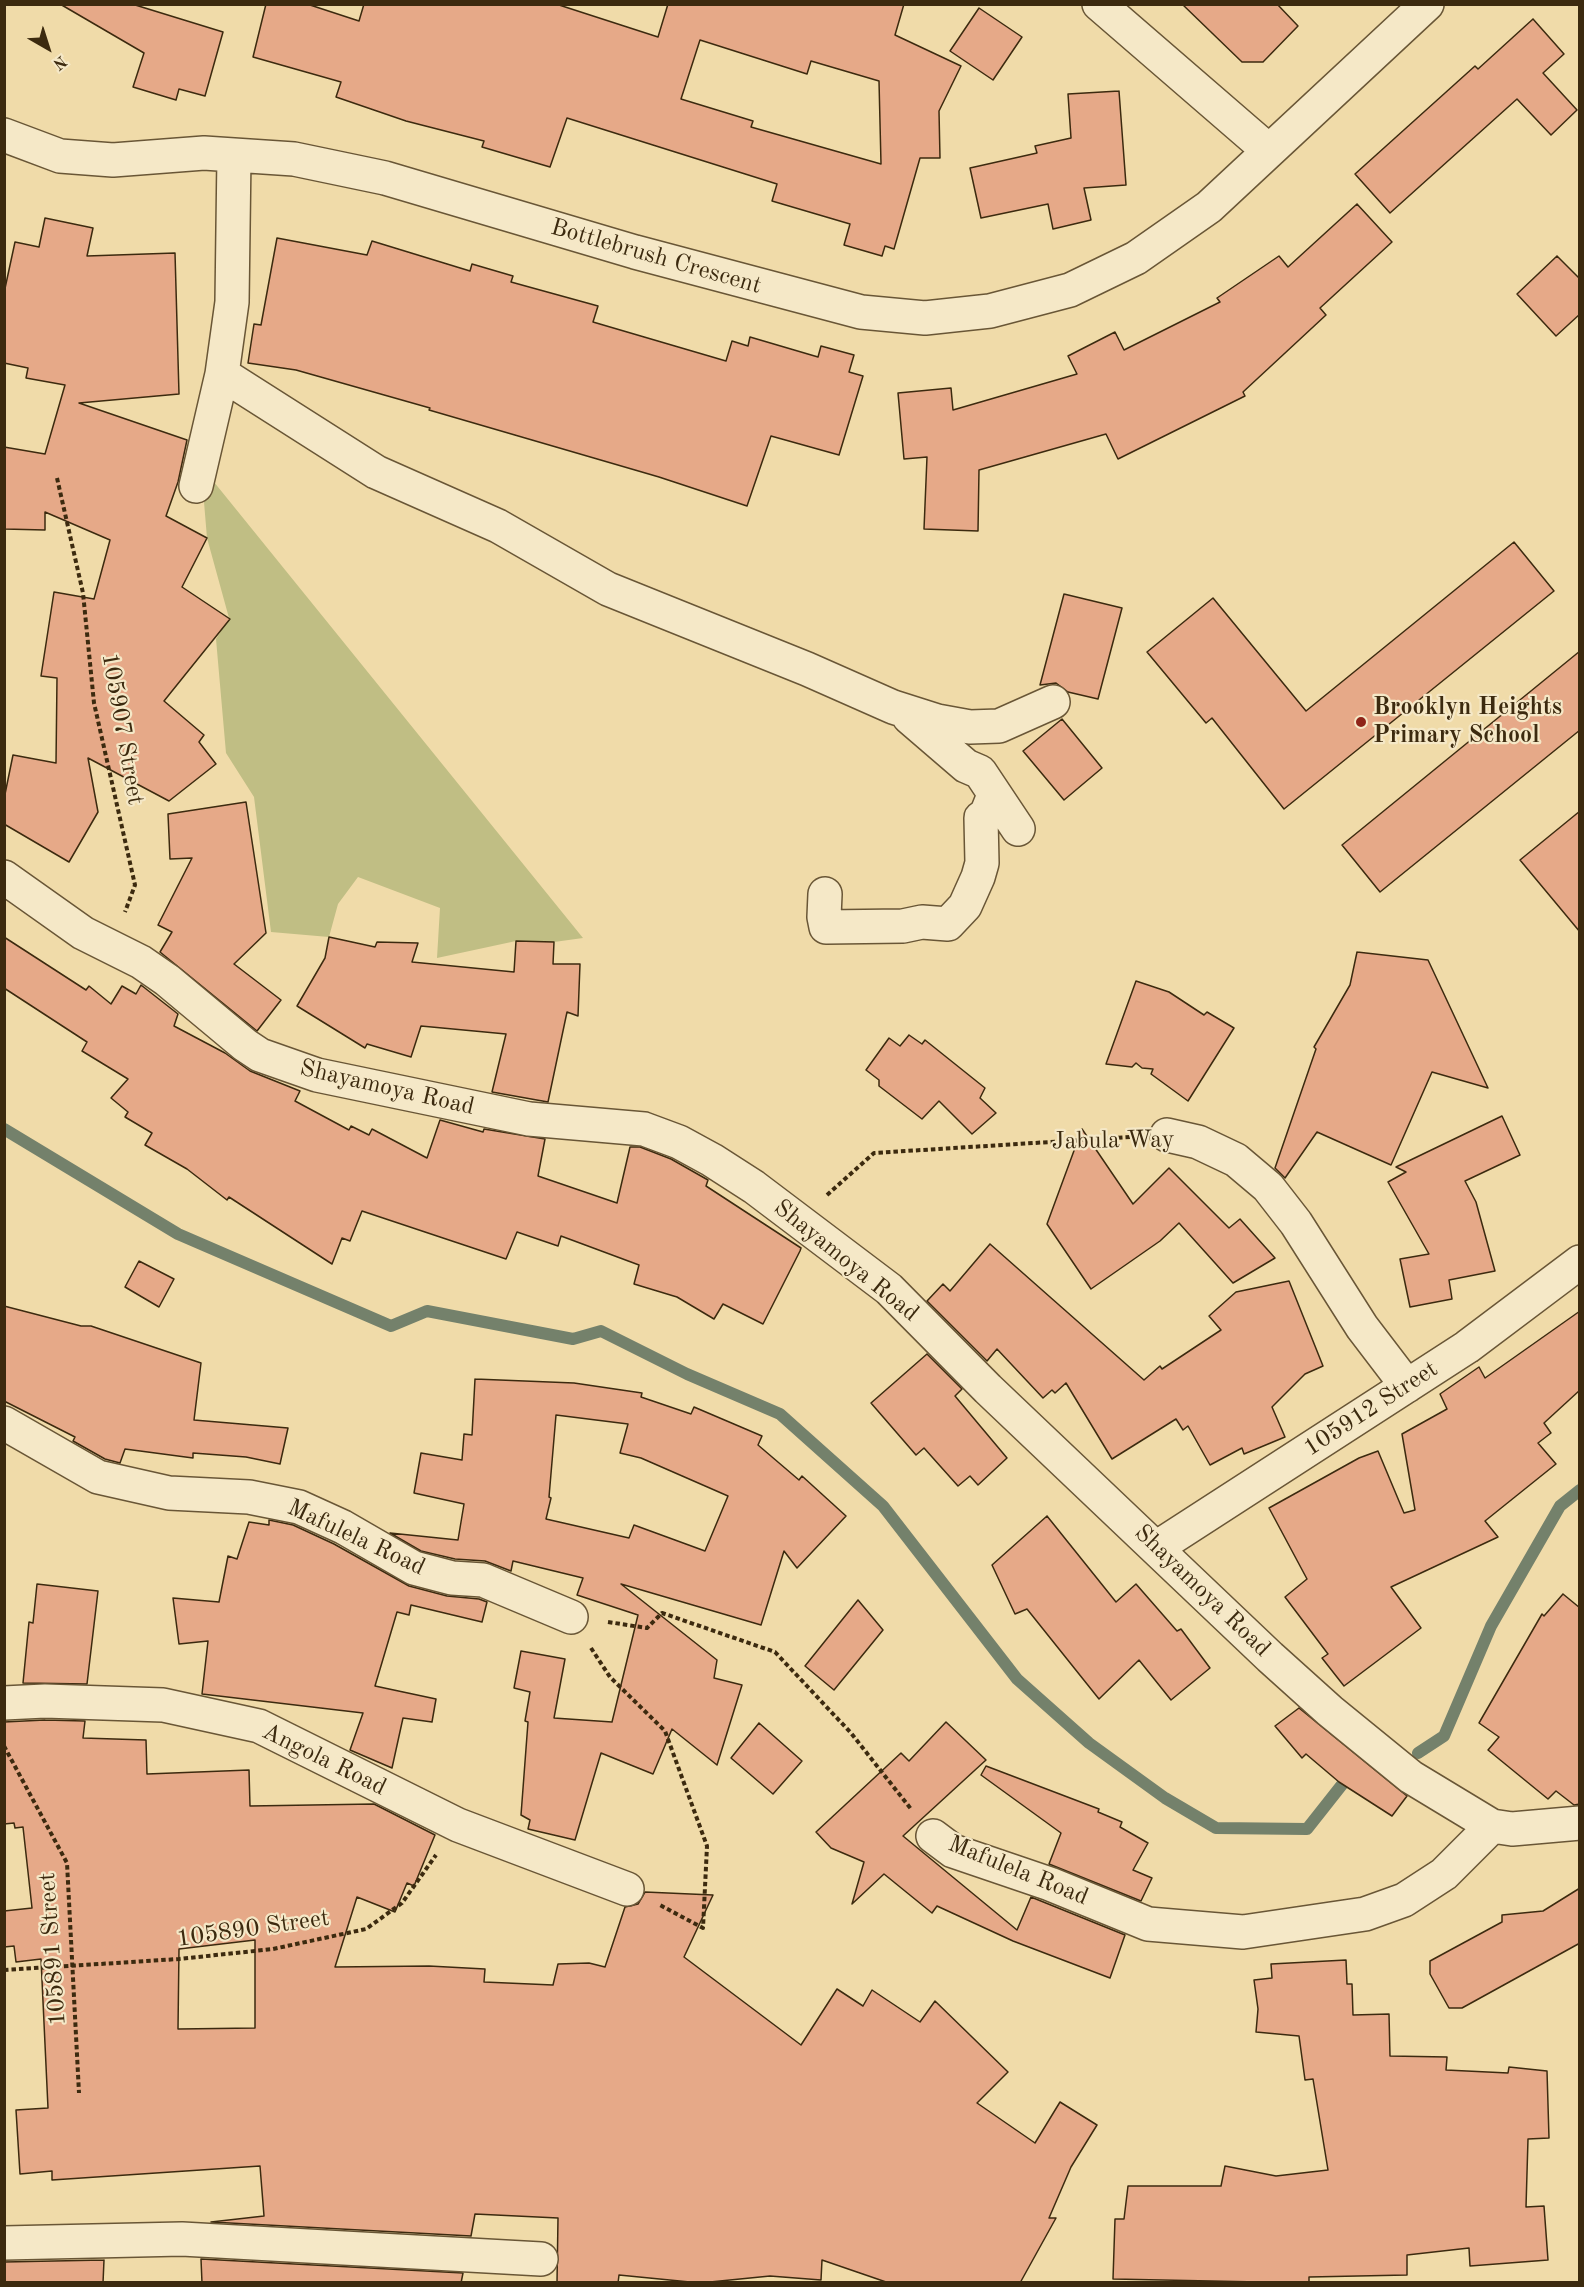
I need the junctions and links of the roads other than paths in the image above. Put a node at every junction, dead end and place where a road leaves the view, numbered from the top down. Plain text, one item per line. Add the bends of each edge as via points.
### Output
1 (1099, 4) edge
2 (1427, 4) edge
3 (4, 135) edge
4 (1269, 151) junction
5 (234, 155) junction
6 (222, 374) junction
7 (196, 486) dead end
8 (1053, 702) dead end
9 (895, 708) junction
10 (994, 795) junction
11 (1018, 829) dead end
12 (4, 877) edge
13 (836, 901) dead end
14 (1167, 1135) road end
15 (1580, 1262) edge
16 (1407, 1386) junction
17 (4, 1423) edge
18 (1156, 1548) junction
19 (571, 1617) road end
20 (4, 1704) edge
21 (1580, 1823) edge
22 (1492, 1826) junction
23 (933, 1836) road end
24 (627, 1889) road end
25 (4, 2243) edge
26 (541, 2259) dead end

1 - 4 street
2 - 4 street, Bottlebrush Crescent
3 - 5 street, Bottlebrush Crescent via 60,156 113,160 204,153
4 - 5 street, Bottlebrush Crescent via 1209,207 1136,258 1070,291 990,310 925,318 861,312 385,178 294,159
5 - 6 street via 232,302
6 - 7 street
6 - 9 street via 376,472 498,526 608,589
8 - 9 street via 999,726 970,727
9 - 10 street via 966,766 980,772
10 - 11 street
10 - 13 street via 981,818 982,863 965,906 948,924 826,927 824,917
12 - 18 street, Shayamoya Road via 82,933 167,980 245,1045 274,1060 317,1075 529,1119 644,1129 712,1160 754,1186 889,1289
14 - 16 street, Jabula Way via 1198,1142 1236,1160 1268,1186 1362,1327
15 - 16 street, 105912 Street via 1467,1347
16 - 18 street, 105912 Street
17 - 19 street, Mafulela Road via 98,1477 170,1493 249,1497 299,1507 414,1568 452,1578 483,1580
18 - 22 street, Shayamoya Road via 1270,1657 1372,1746 1412,1777
20 - 24 street, Angola Road via 45,1701 163,1705 259,1726 458,1824
21 - 22 street, Shayamoya Road via 1512,1829
22 - 23 street, Mafulela Road via 1444,1875 1404,1900 1365,1914 1243,1932 1148,1924 1050,1884 953,1851
25 - 26 street via 182,2239

